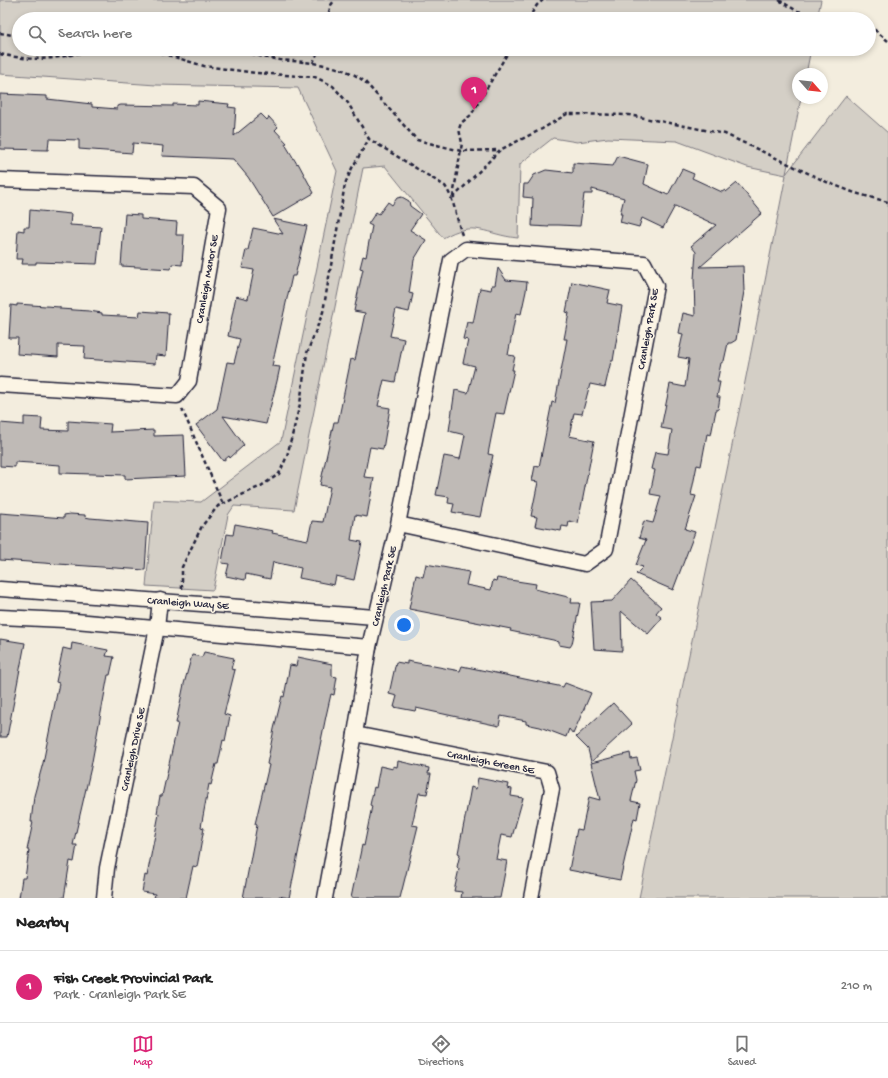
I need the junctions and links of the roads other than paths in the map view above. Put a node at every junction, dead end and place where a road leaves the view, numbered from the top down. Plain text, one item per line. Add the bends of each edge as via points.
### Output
1 (0, 180) edge
2 (0, 385) edge
3 (398, 524) junction
4 (0, 589) edge
5 (160, 600) junction
6 (0, 616) edge
7 (375, 617) junction
8 (157, 628) junction
9 (369, 647) junction
10 (355, 734) junction
11 (104, 898) edge
12 (324, 898) edge
13 (531, 898) edge

1 - 2 street, Cranleigh Manor SE via 194,187 219,208 189,380 176,396
3 - 3 street, Cranleigh Park SE via 452,260 466,249 644,263 656,286 606,549 585,564
3 - 7 street, Cranleigh Park SE
4 - 5 street, Cranleigh Way SE
5 - 7 street, Cranleigh Way SE
5 - 8 street, Cranleigh Drive SE
6 - 8 street
7 - 9 street, Cranleigh Park SE
8 - 9 street
8 - 11 street, Cranleigh Drive SE via 107,868
9 - 10 street
10 - 12 street
10 - 13 street, Cranleigh Green SE via 547,772 552,789

